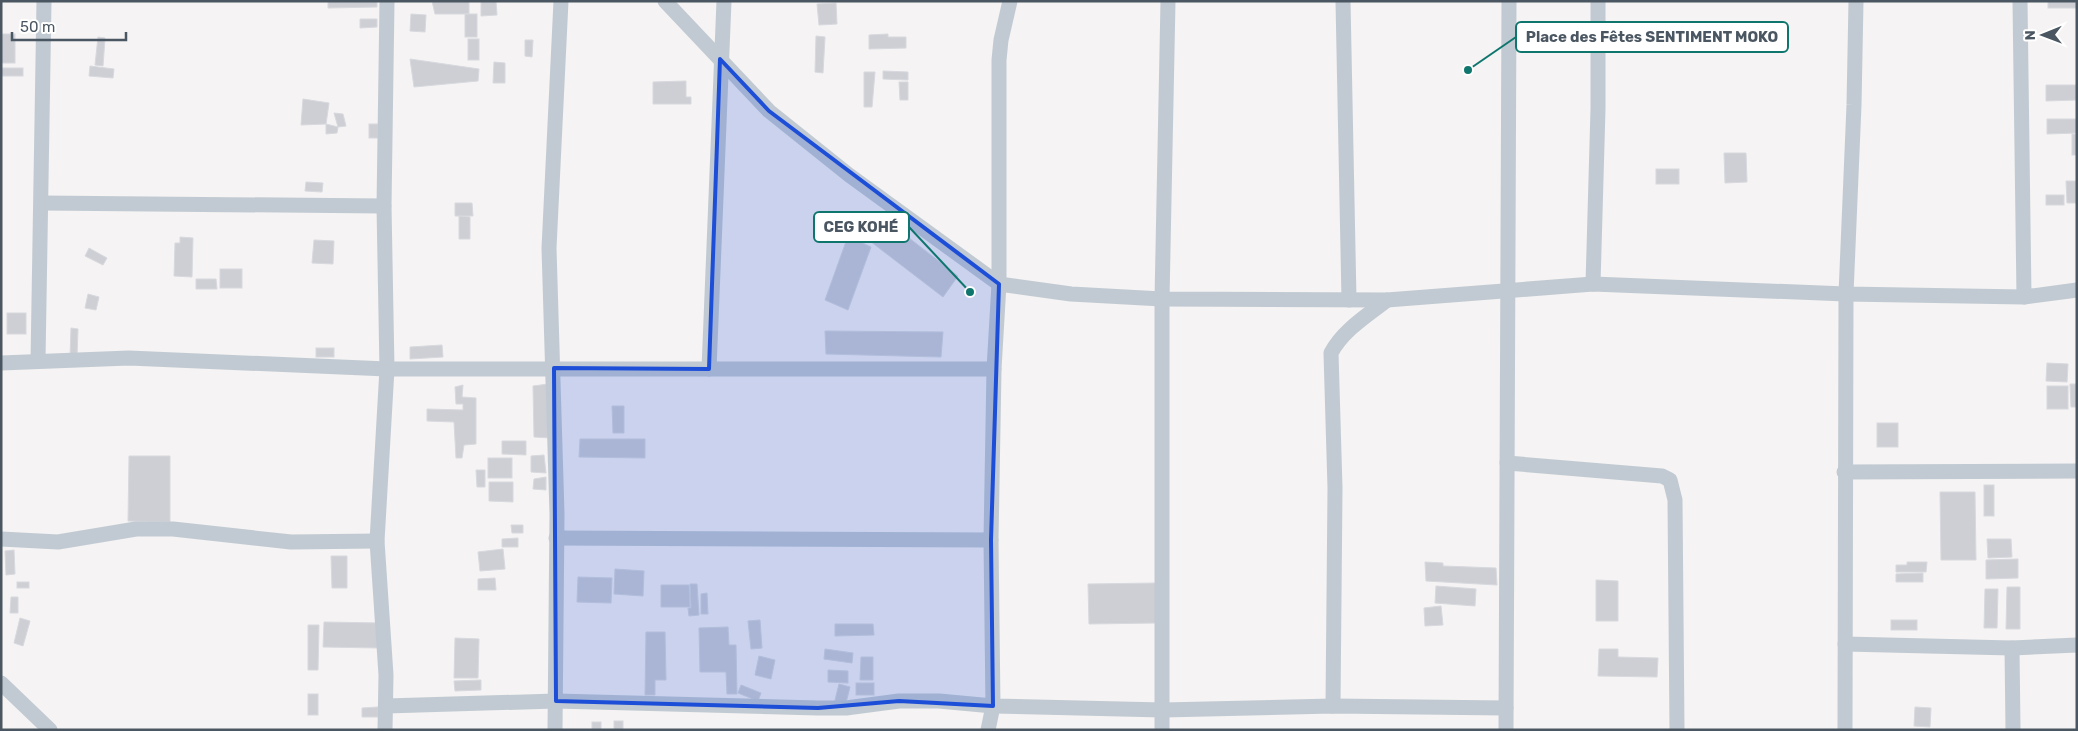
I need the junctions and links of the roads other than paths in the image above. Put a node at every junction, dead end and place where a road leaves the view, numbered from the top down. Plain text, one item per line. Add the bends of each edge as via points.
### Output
1 (44, 1) edge
2 (387, 1) edge
3 (560, 1) edge
4 (665, 1) edge
5 (724, 1) edge
6 (1010, 1) edge
7 (1168, 1) edge
8 (1343, 1) edge
9 (1509, 1) edge
10 (1598, 1) edge
11 (1856, 1) edge
12 (2020, 1) edge
13 (720, 59) junction
14 (42, 203) junction
15 (384, 206) junction
16 (999, 284) junction
17 (1593, 284) junction
18 (1509, 289) junction
19 (2077, 290) edge
20 (1846, 294) junction
21 (2024, 297) junction
22 (1162, 300) junction
23 (1349, 300) junction
24 (1387, 300) junction
25 (38, 361) junction
26 (1, 363) edge
27 (554, 368) junction
28 (387, 369) junction
29 (709, 369) junction
30 (994, 369) junction
31 (1507, 463) junction
32 (2077, 471) edge
33 (1844, 472) junction
34 (556, 538) junction
35 (1, 539) edge
36 (991, 540) junction
37 (377, 542) junction
38 (1845, 644) junction
39 (2077, 645) edge
40 (2012, 648) junction
41 (1, 683) edge
42 (556, 701) junction
43 (386, 706) junction
44 (993, 706) junction
45 (1333, 706) junction
46 (1506, 708) junction
47 (1163, 710) junction
48 (50, 730) edge
49 (385, 730) edge
50 (555, 730) edge
51 (988, 730) edge
52 (1162, 730) edge
53 (1506, 730) edge
54 (1677, 730) edge
55 (1845, 730) edge
56 (2013, 730) edge

1 - 14 street
2 - 15 street
3 - 27 street via 549,248
4 - 13 street
5 - 13 street
6 - 16 street via 999,60
7 - 22 street
8 - 23 street
9 - 18 street
10 - 17 street
11 - 20 street
12 - 21 street
13 - 16 street via 769,111 849,175
13 - 29 street
14 - 15 street
14 - 25 street
15 - 28 street
16 - 22 street via 1070,294
16 - 30 street
17 - 18 street
17 - 20 street
18 - 24 street
18 - 31 street
19 - 21 street
20 - 21 street
20 - 33 street
22 - 23 street
22 - 47 street
23 - 24 street
24 - 45 street via 1347,332 1332,353 1335,488
25 - 26 street
25 - 28 street via 129,358
27 - 28 street
27 - 29 street
27 - 34 street
28 - 37 street
29 - 30 street
30 - 36 street
31 - 46 street
31 - 54 street via 1662,476 1670,480 1675,500
32 - 33 street
33 - 38 street
34 - 36 street
34 - 42 street
35 - 37 street via 58,542 136,528 291,542
36 - 44 street
37 - 43 street
38 - 40 street
38 - 55 street
39 - 40 street
40 - 56 street
41 - 48 street
42 - 43 street
42 - 44 street via 846,708 900,701 939,701
42 - 50 street
43 - 49 street
44 - 47 street
44 - 51 street
45 - 46 street
45 - 47 street
46 - 53 street
47 - 52 street

